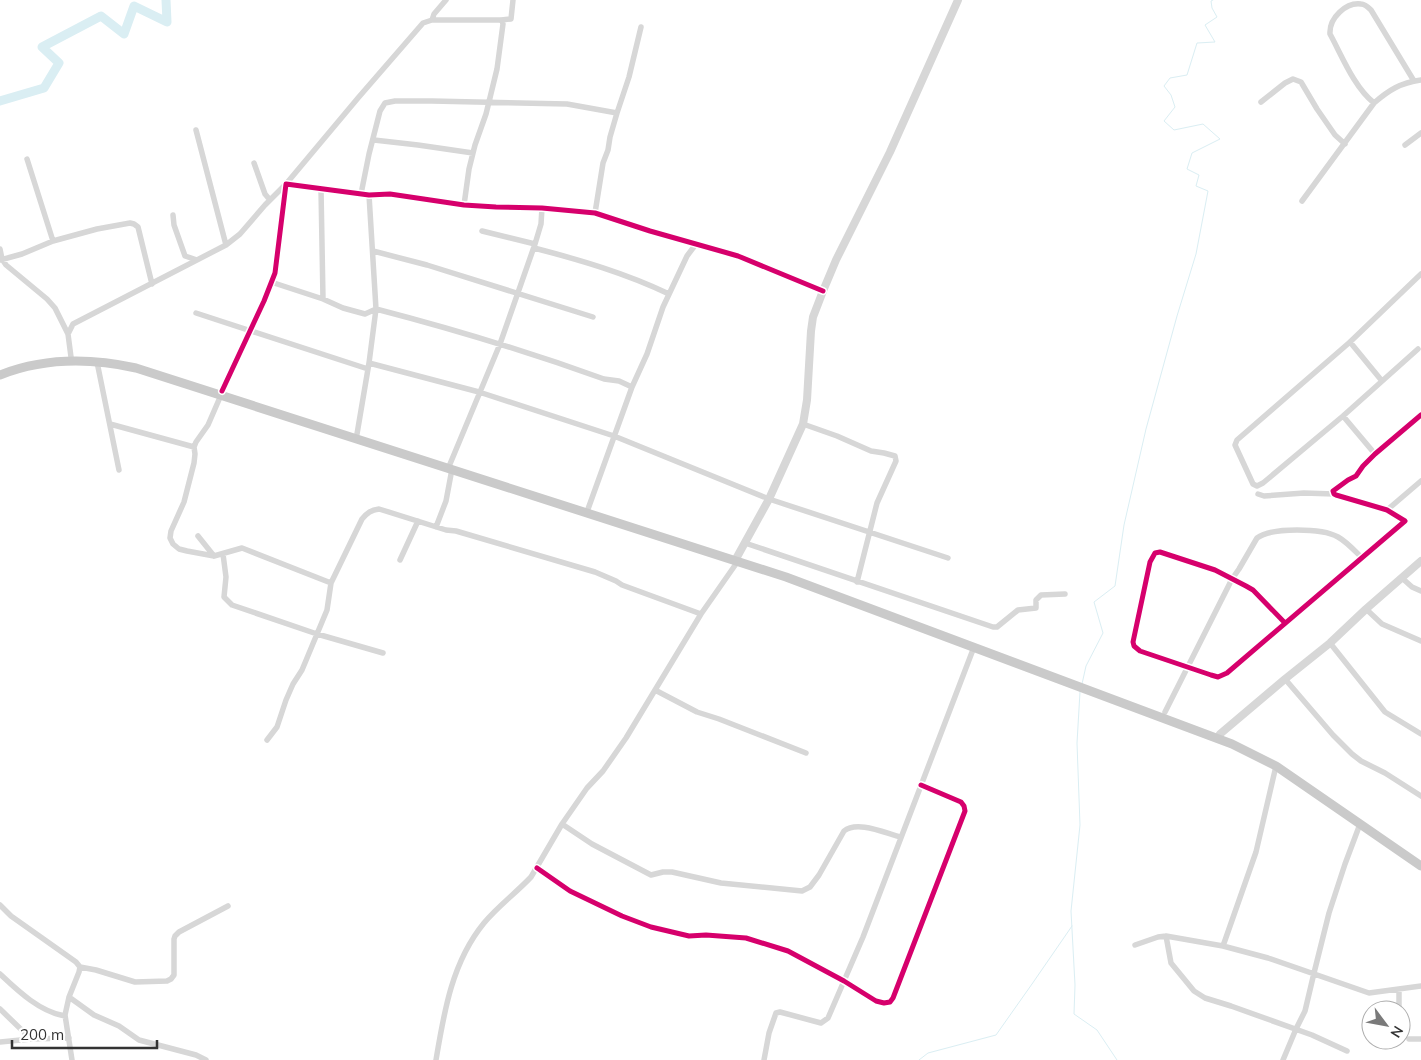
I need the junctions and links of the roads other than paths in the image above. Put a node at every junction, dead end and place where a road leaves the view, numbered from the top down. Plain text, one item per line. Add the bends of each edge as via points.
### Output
1 (446, 0) edge
2 (513, 0) edge
3 (958, 0) edge
4 (432, 20) junction
5 (501, 20) junction
6 (641, 27) dead end
7 (1418, 81) edge
8 (1261, 102) dead end
9 (488, 103) junction
10 (1374, 103) junction
11 (617, 113) junction
12 (196, 130) dead end
13 (1421, 133) edge
14 (374, 140) junction
15 (1345, 144) junction
16 (1405, 145) dead end
17 (473, 153) junction
18 (27, 159) dead end
19 (254, 163) dead end
20 (286, 184) junction
21 (321, 188) junction
22 (361, 194) junction
23 (369, 195) junction
24 (270, 200) junction
25 (1302, 201) dead end
26 (464, 205) junction
27 (542, 208) junction
28 (596, 213) junction
29 (173, 215) dead end
30 (482, 231) dead end
31 (53, 241) junction
32 (685, 241) junction
33 (696, 244) junction
34 (226, 245) junction
35 (534, 246) junction
36 (0, 249) edge
37 (373, 251) junction
38 (687, 256) junction
39 (1, 259) edge
40 (197, 260) junction
41 (1421, 274) edge
42 (272, 282) junction
43 (152, 284) junction
44 (823, 291) junction
45 (517, 294) junction
46 (669, 294) junction
47 (323, 299) junction
48 (376, 309) junction
49 (196, 313) dead end
50 (593, 317) dead end
51 (250, 330) junction
52 (68, 334) junction
53 (1350, 342) junction
54 (500, 344) junction
55 (1418, 349) dead end
56 (71, 357) junction
57 (97, 362) junction
58 (369, 366) junction
59 (0, 368) edge
60 (0, 375) edge
61 (1382, 381) junction
62 (632, 387) junction
63 (479, 392) junction
64 (221, 393) junction
65 (1343, 416) junction
66 (1420, 419) edge
67 (110, 424) junction
68 (803, 424) junction
69 (357, 434) junction
70 (614, 436) junction
71 (194, 447) junction
72 (1375, 454) junction
73 (451, 467) junction
74 (119, 470) dead end
75 (1421, 481) edge
76 (1258, 494) dead end
77 (1334, 494) junction
78 (769, 499) junction
79 (564, 503) junction
80 (588, 509) junction
81 (1387, 510) junction
82 (418, 521) junction
83 (436, 527) junction
84 (870, 532) junction
85 (198, 536) dead end
86 (745, 543) junction
87 (223, 554) junction
88 (214, 556) junction
89 (948, 558) dead end
90 (1362, 558) junction
91 (738, 559) junction
92 (400, 560) dead end
93 (1421, 562) edge
94 (1232, 578) junction
95 (1402, 578) junction
96 (856, 582) junction
97 (332, 583) junction
98 (1421, 591) edge
99 (1065, 594) dead end
100 (1366, 609) junction
101 (701, 614) junction
102 (1285, 623) junction
103 (317, 634) junction
104 (1421, 641) edge
105 (1330, 643) junction
106 (974, 647) junction
107 (383, 653) dead end
108 (1187, 667) junction
109 (1285, 679) junction
110 (655, 690) junction
111 (1165, 712) junction
112 (1220, 734) junction
113 (1421, 734) edge
114 (267, 740) dead end
115 (806, 753) dead end
116 (1276, 766) junction
117 (921, 785) junction
118 (1421, 796) edge
119 (562, 824) junction
120 (1360, 824) junction
121 (901, 837) junction
122 (1421, 862) edge
123 (1421, 866) edge
124 (537, 868) junction
125 (0, 905) edge
126 (228, 906) dead end
127 (1166, 936) junction
128 (1135, 945) dead end
129 (1223, 946) junction
130 (80, 966) junction
131 (1314, 973) junction
132 (0, 974) edge
133 (844, 981) junction
134 (1421, 986) edge
135 (1399, 989) junction
136 (69, 997) junction
137 (1399, 1000) edge
138 (0, 1009) edge
139 (65, 1016) junction
140 (1296, 1029) junction
141 (69, 1038) junction
142 (32, 1039) junction
143 (0, 1042) edge
144 (1347, 1051) dead end
145 (72, 1060) edge
146 (206, 1060) edge
147 (436, 1060) edge
148 (764, 1060) edge
149 (1283, 1060) edge

1 - 4 street
2 - 5 street via 512,18
3 - 44 street
4 - 5 street
4 - 20 street via 423,23
5 - 9 street via 497,69
6 - 11 street
7 - 10 street via 1397,86
7 - 10 street via 1371,10 1361,4 1346,7 1338,14 1330,34 1361,90
8 - 15 street via 1293,79 1301,82 1317,109
9 - 11 street via 567,104
9 - 14 street via 385,103 380,111
9 - 17 street
10 - 15 street
11 - 28 street via 603,163
12 - 34 street
13 - 16 street
14 - 17 street
14 - 22 street
15 - 25 street
17 - 26 street
18 - 31 street
19 - 24 street
20 - 21 street
20 - 24 street
20 - 42 street
21 - 22 street
21 - 47 street
22 - 23 street
23 - 26 street via 390,194
23 - 37 street
24 - 34 street
26 - 27 street
27 - 28 street
27 - 35 street
28 - 32 street
29 - 40 street via 185,256
30 - 35 street
31 - 39 street
31 - 43 street via 97,229 134,224 138,227
32 - 33 street
32 - 38 street
33 - 38 street
33 - 44 street via 738,256
34 - 40 street
35 - 45 street
35 - 46 street via 639,280
36 - 39 street
37 - 45 street
37 - 48 street
38 - 46 street
39 - 52 street via 47,299
40 - 43 street
41 - 53 street
42 - 47 street
42 - 51 street
43 - 52 street via 73,324
44 - 68 street via 813,317
45 - 50 street
45 - 54 street
46 - 62 street
47 - 48 street via 365,314
48 - 54 street
48 - 58 street
49 - 51 street
51 - 58 street
51 - 64 street
52 - 56 street
53 - 61 street
53 - 65 street via 1237,440 1235,446 1253,484 1263,484
54 - 62 street
54 - 63 street
55 - 61 street
56 - 59 main road via 47,358
56 - 64 main road via 137,364
57 - 60 main road via 49,362
57 - 64 main road via 136,368
57 - 67 street
58 - 63 street
58 - 69 street
61 - 65 street
62 - 70 street
63 - 70 street
63 - 73 street
64 - 69 main road
64 - 71 street via 208,425
64 - 73 main road
65 - 72 street
66 - 72 street
67 - 71 street
67 - 74 street
68 - 78 street
68 - 84 street via 871,451 895,456 896,461 877,503
69 - 73 main road
70 - 78 street
70 - 80 street
71 - 88 street via 194,463 184,502 170,538 179,549
72 - 77 street via 1356,476 1334,489
73 - 79 main road
73 - 83 street via 446,501
75 - 81 street
76 - 77 street
77 - 81 street
78 - 84 street
78 - 86 street
79 - 80 main road
79 - 91 main road
80 - 91 main road
81 - 90 street via 1405,521
82 - 83 street
82 - 92 street
82 - 97 street via 379,509 367,513
83 - 101 street via 595,572 622,586
84 - 89 street
84 - 96 street
85 - 88 street
86 - 91 street
86 - 96 street
87 - 88 street
87 - 97 street via 242,548
87 - 103 street via 224,597 232,605
90 - 94 street via 1330,534 1313,531 1266,533 1257,538
90 - 102 street
91 - 101 street
91 - 106 main road
91 - 111 main road via 815,583
93 - 95 street
94 - 102 street via 1253,590
94 - 108 street
94 - 108 street via 1166,553 1153,556 1134,646
95 - 98 street
95 - 100 street
96 - 99 street via 993,627 1018,610 1036,608 1036,600 1041,595
97 - 103 street via 327,610
100 - 104 street via 1382,624
100 - 105 street
101 - 110 street
102 - 108 street via 1222,676 1211,676
103 - 107 street
103 - 114 street via 277,726
105 - 109 street
105 - 113 street via 1385,712
106 - 116 main road via 1207,734
106 - 117 street
108 - 111 street
109 - 112 street
109 - 118 street via 1352,754
110 - 115 street via 697,712
110 - 119 street via 626,738
111 - 112 main road
112 - 122 main road via 1279,763
116 - 120 main road
116 - 129 street via 1256,852
117 - 121 street
117 - 133 street via 961,802 965,811 897,989 890,1002 884,1004
119 - 121 street via 651,875 672,872 721,883 802,891 810,887 819,875 848,828 860,826
119 - 124 street
120 - 123 main road
120 - 131 street via 1329,913
121 - 133 street
124 - 133 street via 570,891 651,927 689,936 746,938 788,951
124 - 147 street via 483,924 470,944 449,991
125 - 130 street
126 - 130 street via 178,932 174,939 174,975 171,979 135,982
127 - 128 street
127 - 129 street
127 - 140 street via 1171,963 1194,991 1205,998
129 - 131 street
130 - 136 street
131 - 135 street via 1369,993
131 - 140 street via 1305,1011
132 - 139 street via 30,1001
133 - 148 street via 828,1018 821,1023 776,1013
134 - 135 street
135 - 137 street
136 - 139 street
136 - 146 street via 139,1040
138 - 142 street
139 - 141 street
140 - 144 street
140 - 149 street
141 - 142 street
141 - 145 street
142 - 143 street

